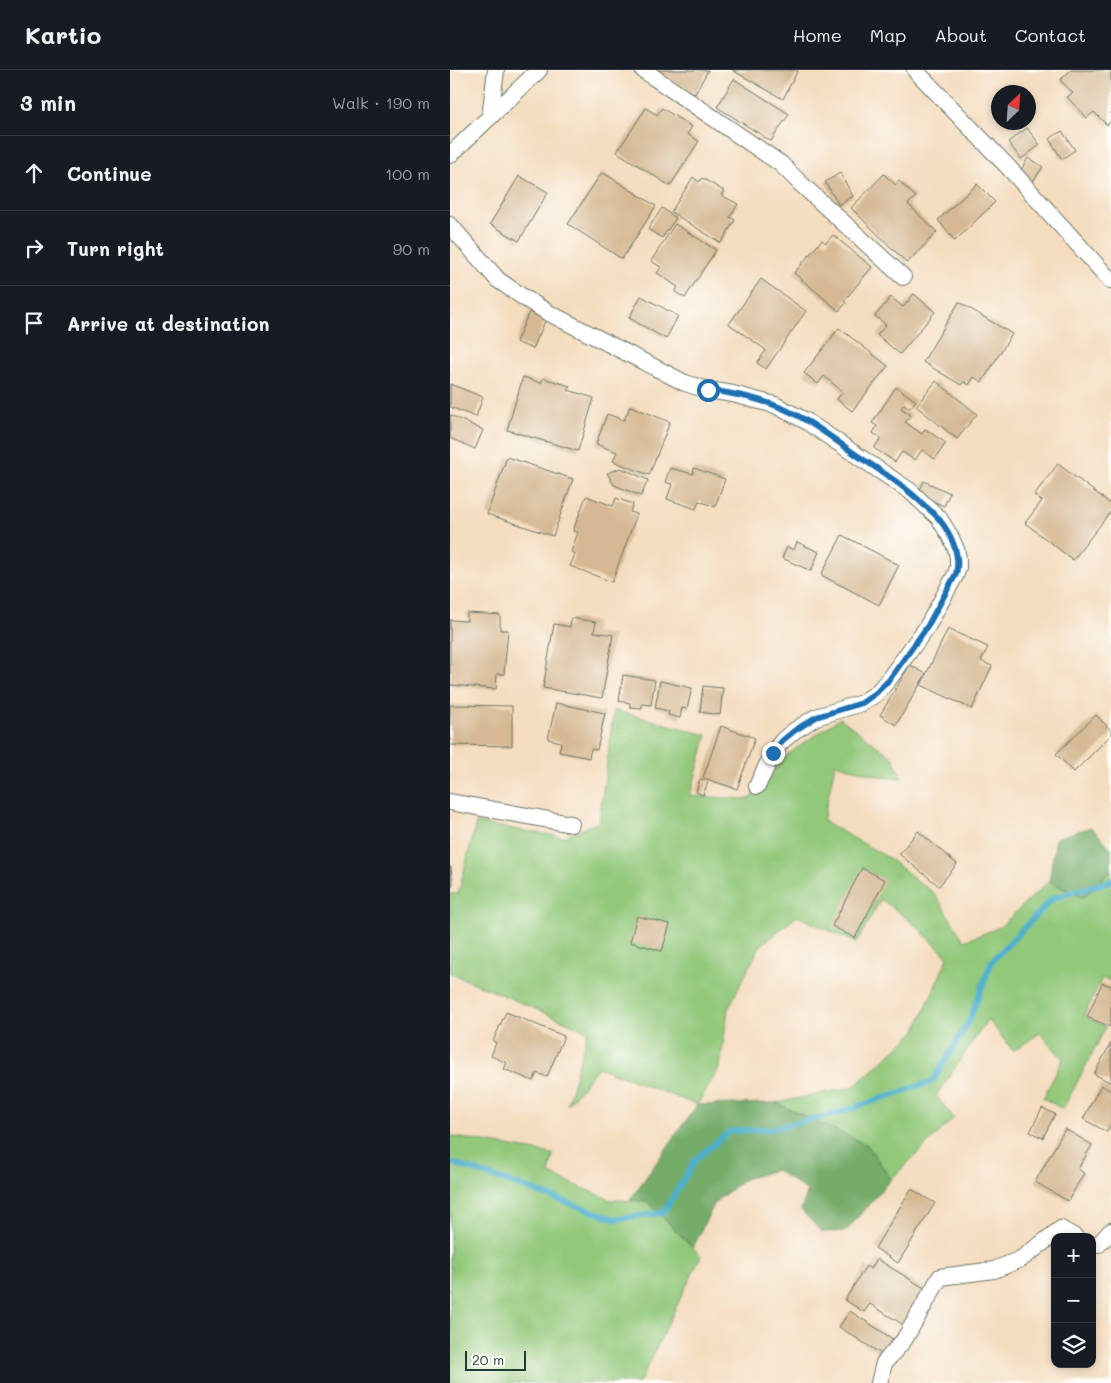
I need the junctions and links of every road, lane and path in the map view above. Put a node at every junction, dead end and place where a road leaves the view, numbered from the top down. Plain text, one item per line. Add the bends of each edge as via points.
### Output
1 (496, 70) edge
2 (539, 70) edge
3 (643, 70) edge
4 (915, 70) edge
5 (490, 117) junction
6 (450, 155) edge
7 (450, 225) edge
8 (903, 277) dead end
9 (1110, 280) edge
10 (757, 786) dead end
11 (450, 802) edge
12 (571, 824) dead end
13 (1111, 1230) edge
14 (1056, 1233) edge
15 (1068, 1233) edge
16 (1051, 1237) edge
17 (1096, 1244) edge
18 (879, 1383) edge

1 - 5 street
2 - 5 street
3 - 8 street via 782,164
4 - 9 street
5 - 6 street
7 - 10 street via 498,280 547,312 685,383 775,406 806,421 910,491 939,518 950,536 958,558 956,574 927,627 889,680 862,703 816,717 794,731 773,753
11 - 12 street
13 - 17 street
14 - 15 street via 1061,1229
16 - 18 street via 1022,1259 994,1270 940,1277 904,1340 884,1364

